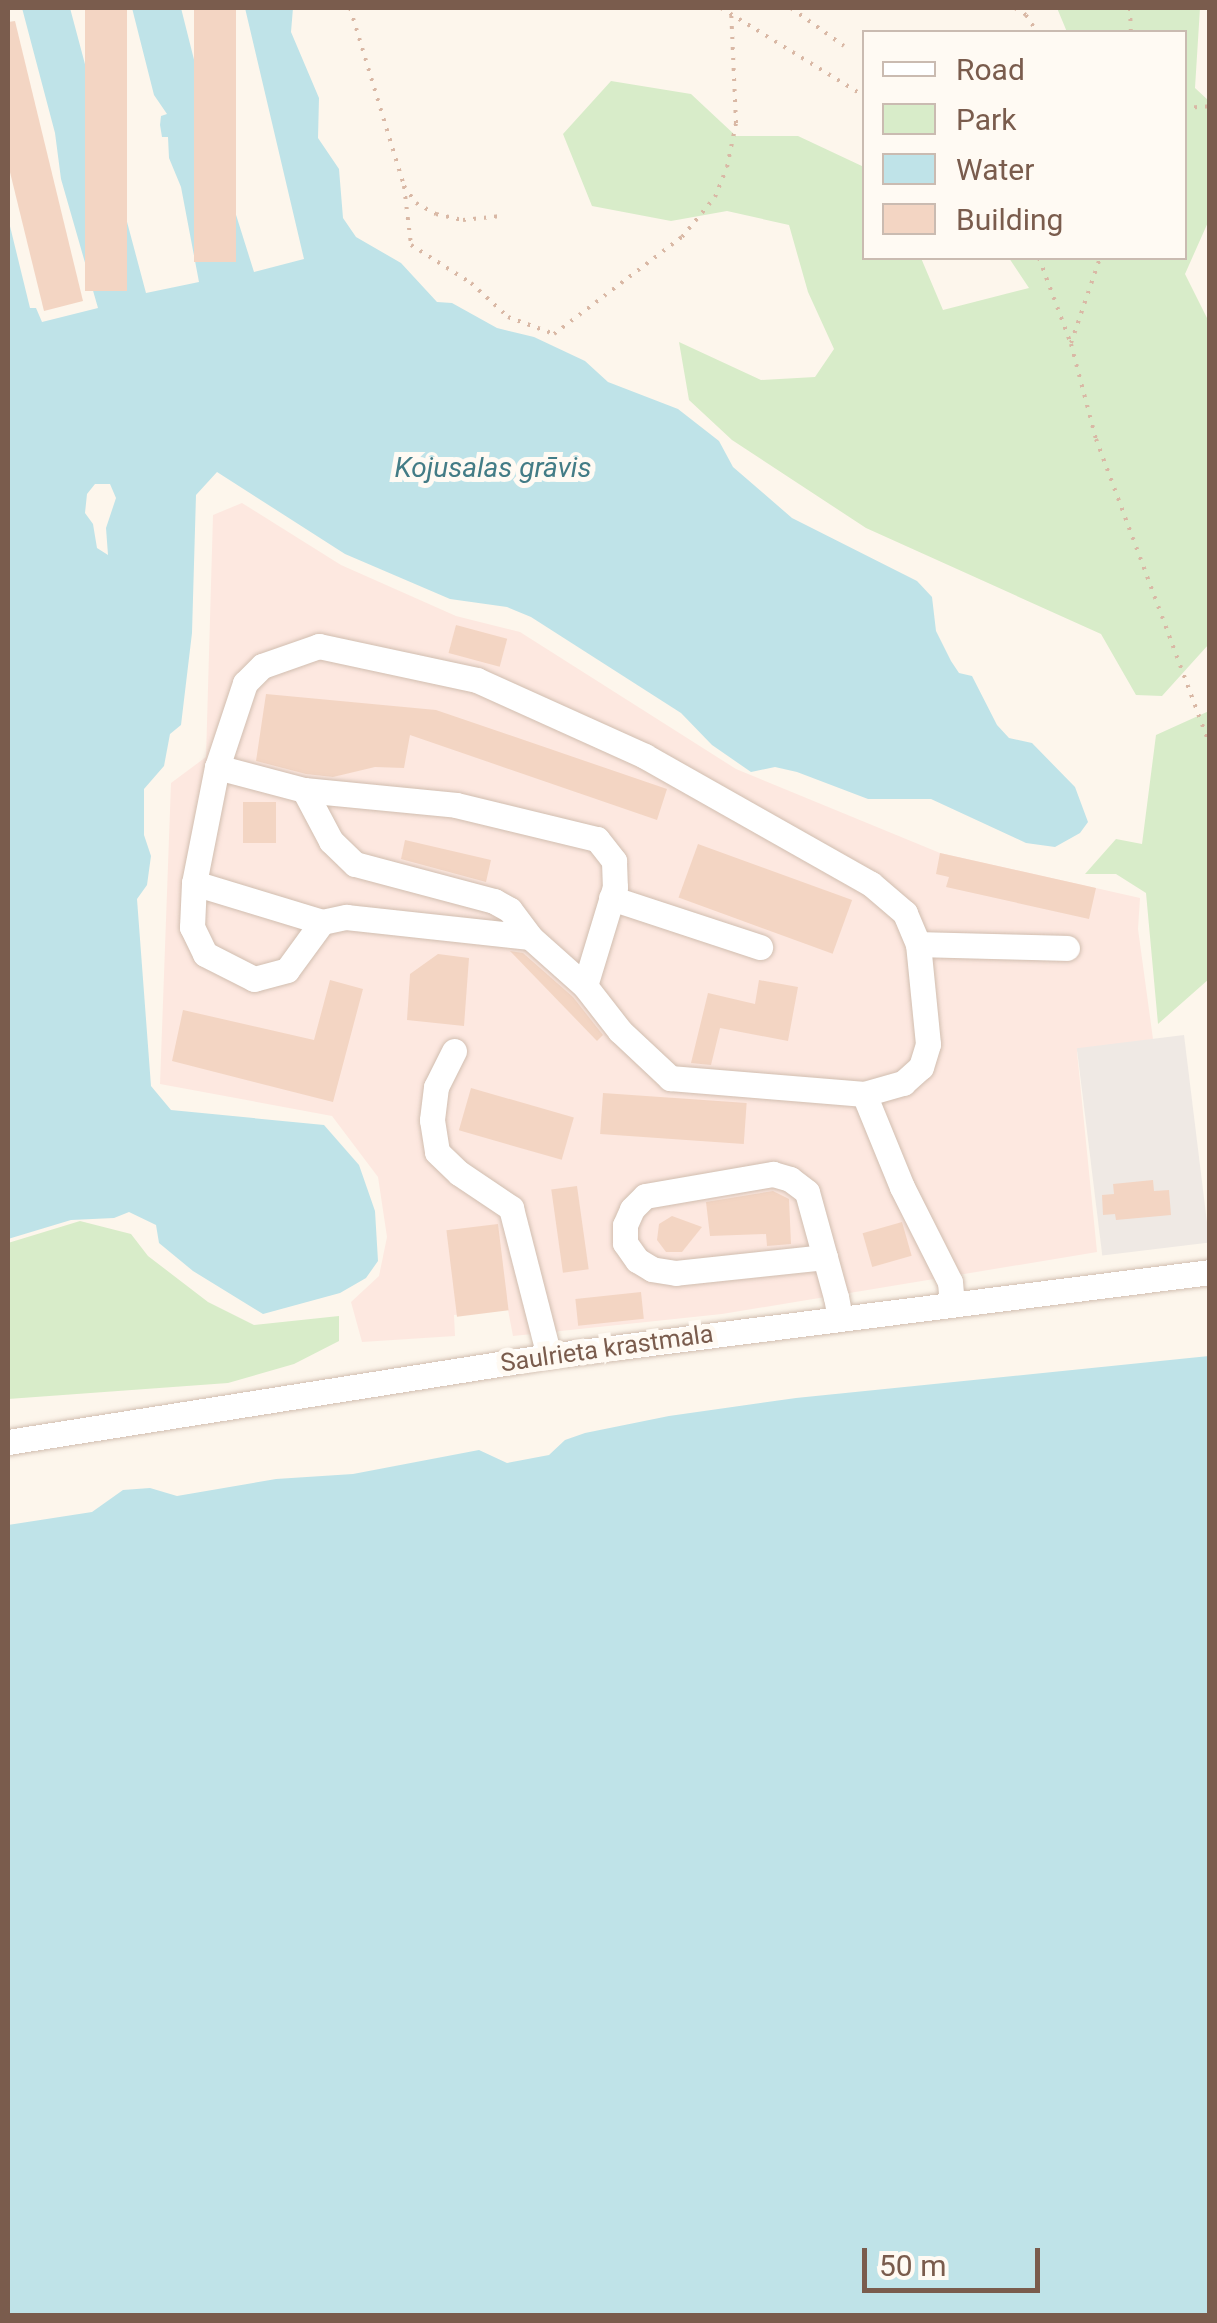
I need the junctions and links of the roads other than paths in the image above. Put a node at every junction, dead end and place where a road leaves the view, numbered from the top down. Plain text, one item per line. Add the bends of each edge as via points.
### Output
1 (217, 767) junction
2 (304, 790) junction
3 (194, 883) junction
4 (611, 898) junction
5 (322, 922) junction
6 (530, 937) junction
7 (918, 944) junction
8 (760, 946) dead end
9 (1067, 948) dead end
10 (586, 986) junction
11 (454, 1051) dead end
12 (864, 1094) junction
13 (825, 1257) junction
14 (1210, 1272) edge
15 (952, 1304) junction
16 (840, 1318) junction
17 (549, 1356) junction
18 (8, 1442) edge

1 - 2 street
1 - 3 street
1 - 7 street via 245,683 262,666 319,646 477,680 645,756 871,884 905,913
2 - 4 street via 456,805 598,839 614,862
2 - 6 street via 331,842 355,864 494,900
3 - 5 street
3 - 5 street via 192,927 204,954 254,979 287,970
4 - 8 street
4 - 10 street
5 - 6 street via 381,918
6 - 10 street
7 - 9 street
7 - 12 street via 928,1044 921,1067 903,1083
10 - 12 street via 620,1031 670,1078
11 - 17 street via 436,1087 437,1152 511,1208
12 - 15 street via 950,1282
13 - 13 street via 676,1274 637,1260 624,1224 645,1196 772,1174 807,1192
13 - 16 street
14 - 15 street, Saulrieta krastmala
15 - 16 street, Saulrieta krastmala
16 - 17 street, Saulrieta krastmala
17 - 18 street, Saulrieta krastmala

